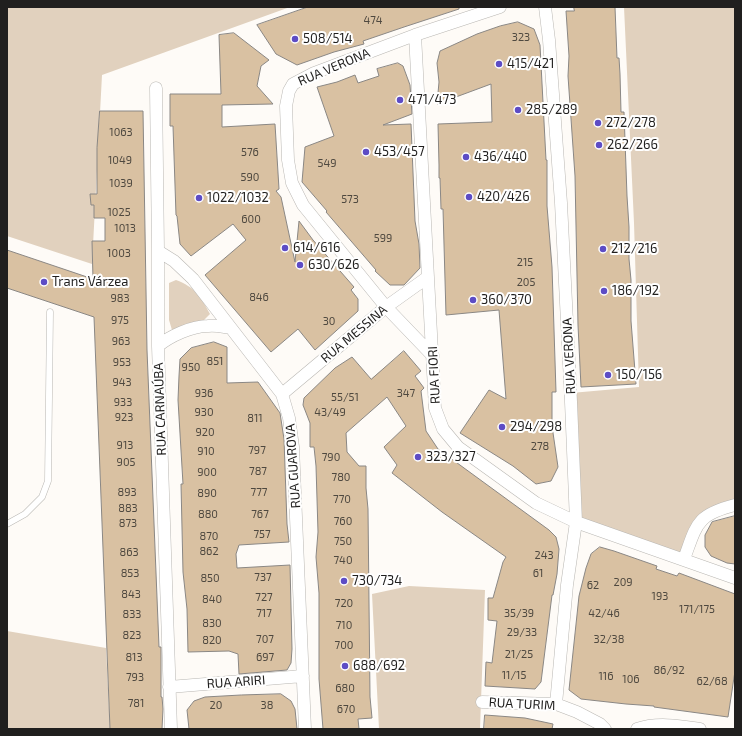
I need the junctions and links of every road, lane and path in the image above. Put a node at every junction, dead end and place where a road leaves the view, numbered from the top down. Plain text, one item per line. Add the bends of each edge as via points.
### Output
1 (500, 7) edge
2 (545, 7) edge
3 (415, 36) junction
4 (156, 88) dead end
5 (158, 251) junction
6 (428, 277) junction
7 (386, 307) junction
8 (50, 312) dead end
9 (231, 328) junction
10 (158, 346) junction
11 (433, 356) junction
12 (282, 394) junction
13 (735, 505) edge
14 (576, 522) junction
15 (7, 524) edge
16 (684, 559) junction
17 (735, 578) edge
18 (303, 676) junction
19 (169, 687) junction
20 (482, 702) dead end
21 (556, 704) junction
22 (171, 729) edge
23 (305, 729) edge
24 (605, 729) edge
25 (637, 729) edge
26 (700, 729) edge

1 - 3 street, RUA VERONA
2 - 14 street, RUA VERONA via 550,40 561,203
3 - 6 street, RUA FIORI
3 - 7 street, RUA VERONA via 314,73 293,84 286,106 288,160 292,183 303,205
4 - 5 street, RUA CARNAÚBA
5 - 9 street, RUA GUAROVA via 174,261 193,279
5 - 10 street, RUA CARNAÚBA
6 - 7 street, RUA MESSINA
6 - 11 street, RUA FIORI
7 - 11 street, RUA VERONA
7 - 12 street, RUA MESSINA
8 - 15 lane via 48,481 42,497 25,514
9 - 10 street via 206,326 179,333
9 - 12 street, RUA GUAROVA
10 - 19 street, RUA CARNAÚBA
11 - 14 street, RUA FIORI via 435,408 442,429 458,447 536,503
12 - 18 street, RUA GUAROVA via 293,447
13 - 16 street via 717,510 703,518 697,526
14 - 16 street, RUA FIORI
14 - 21 street, RUA VERONA via 567,585
16 - 17 street, RUA FIORI
18 - 19 street, RUA ARIRI
18 - 23 street, RUA GUAROVA
19 - 22 street, RUA CARNAÚBA
20 - 21 street, RUA TURIM
21 - 24 street, RUA TURIM via 577,712
25 - 26 street via 646,726 674,726

